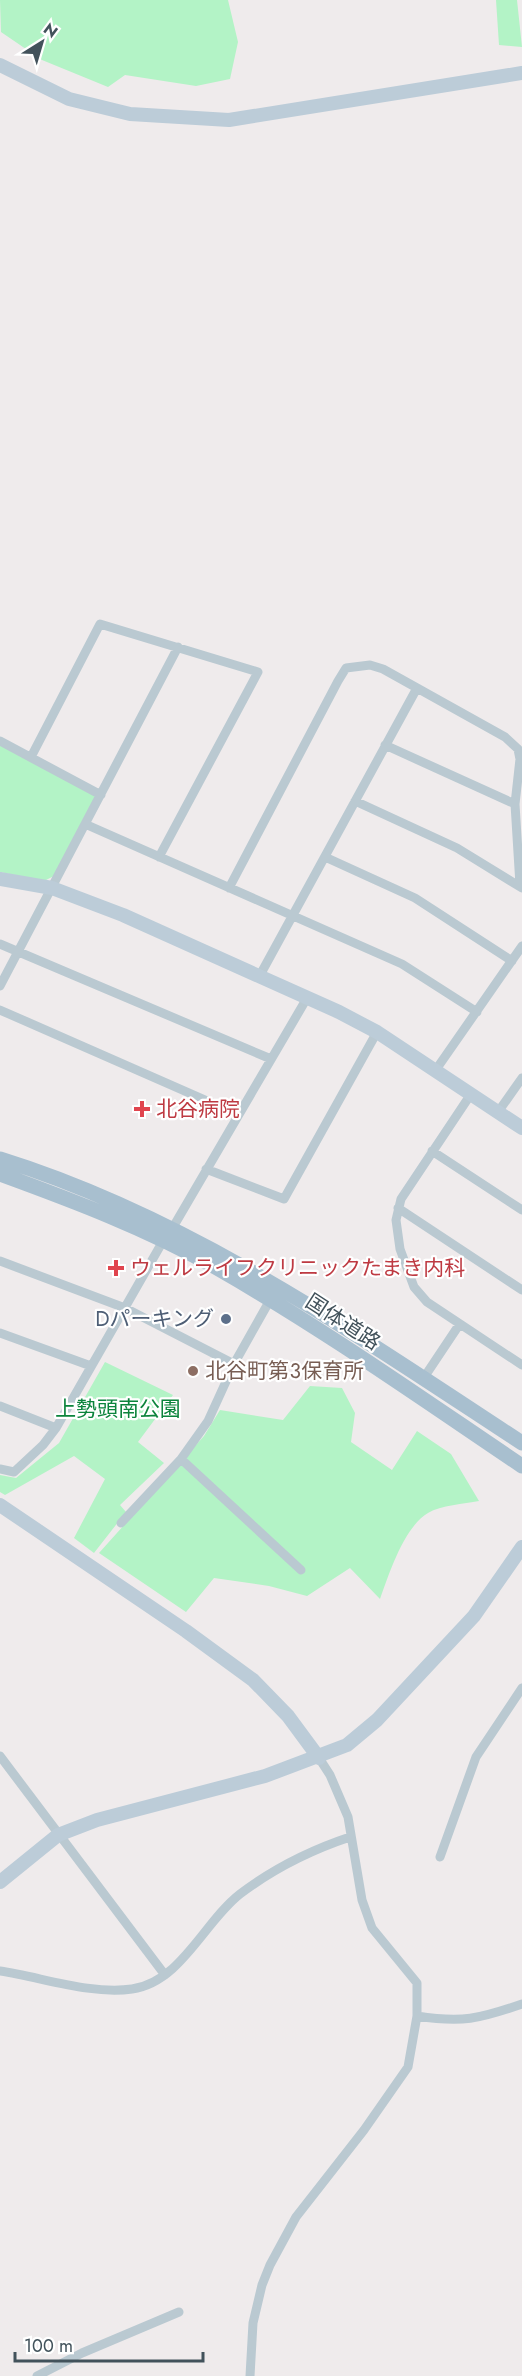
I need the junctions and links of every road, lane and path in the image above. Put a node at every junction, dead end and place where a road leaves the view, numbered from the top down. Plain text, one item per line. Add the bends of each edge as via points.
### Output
1 (0, 65) edge
2 (522, 73) edge
3 (178, 647) junction
4 (417, 688) junction
5 (0, 741) edge
6 (385, 745) junction
7 (31, 758) junction
8 (100, 795) junction
9 (355, 801) junction
10 (515, 804) junction
11 (86, 824) junction
12 (159, 857) junction
13 (325, 857) junction
14 (0, 879) edge
15 (521, 887) edge
16 (52, 888) junction
17 (229, 888) junction
18 (293, 917) junction
19 (0, 945) edge
20 (522, 946) edge
21 (19, 950) junction
22 (512, 961) junction
23 (259, 977) junction
24 (0, 986) edge
25 (307, 998) junction
26 (0, 1010) edge
27 (477, 1012) junction
28 (377, 1032) junction
29 (271, 1059) junction
30 (435, 1071) junction
31 (522, 1078) edge
32 (471, 1094) junction
33 (498, 1112) junction
34 (237, 1114) junction
35 (522, 1128) edge
36 (432, 1151) junction
37 (0, 1159) edge
38 (206, 1169) junction
39 (0, 1174) edge
40 (398, 1208) junction
41 (522, 1210) edge
42 (167, 1235) junction
43 (0, 1261) edge
44 (522, 1290) edge
45 (270, 1300) junction
46 (125, 1308) junction
47 (459, 1325) junction
48 (0, 1333) edge
49 (234, 1364) junction
50 (522, 1365) edge
51 (91, 1366) junction
52 (423, 1379) junction
53 (0, 1406) edge
54 (56, 1428) junction
55 (522, 1443) edge
56 (180, 1459) junction
57 (522, 1466) edge
58 (0, 1469) edge
59 (0, 1505) edge
60 (121, 1523) dead end
61 (521, 1549) edge
62 (300, 1570) dead end
63 (520, 1695) edge
64 (0, 1756) edge
65 (318, 1758) junction
66 (58, 1835) junction
67 (350, 1837) junction
68 (440, 1857) dead end
69 (0, 1882) edge
70 (0, 1971) edge
71 (165, 1975) junction
72 (522, 2004) edge
73 (417, 2016) junction
74 (179, 2312) dead end
75 (38, 2376) edge
76 (250, 2376) edge

1 - 2 street via 69,99 130,114 229,120
3 - 7 street via 100,624
3 - 8 street
3 - 12 street via 258,672
4 - 6 street
4 - 10 street via 513,743 520,759
4 - 17 street via 377,666 346,668
5 - 7 street
6 - 9 street
6 - 10 street
7 - 8 street
8 - 11 street
9 - 13 street
9 - 15 street via 457,849
10 - 15 street
11 - 12 street
11 - 16 street
12 - 17 street
13 - 18 street
13 - 22 street via 414,898
14 - 16 street
16 - 21 street
16 - 23 street via 123,915
17 - 18 street
18 - 23 street
18 - 27 street via 402,964
19 - 21 street
20 - 22 street
21 - 24 street
21 - 29 street
22 - 27 street
23 - 25 street
25 - 28 street
25 - 29 street
26 - 34 street
27 - 30 street
28 - 30 street
28 - 38 street via 284,1199
29 - 34 street
30 - 32 street
31 - 33 street
32 - 33 street
32 - 36 street
33 - 35 street
34 - 38 street
36 - 40 street
36 - 41 street
37 - 42 main road, 国体道路 via 112,1201
38 - 42 street
39 - 42 main road, 国体道路
40 - 44 street
40 - 47 street via 400,1249 414,1287 427,1302
42 - 45 main road, 国体道路
42 - 46 street
42 - 52 main road, 国体道路 via 282,1290
43 - 46 street
45 - 49 street
45 - 57 main road, 国体道路
46 - 49 street
46 - 51 street
47 - 50 street
47 - 52 street
48 - 51 street
49 - 56 street via 208,1421
51 - 54 street
52 - 55 main road, 国体道路
53 - 54 street
54 - 58 street via 22,1467 14,1472
56 - 60 street
56 - 62 street
59 - 65 street via 253,1680 288,1716
61 - 65 street via 474,1616 377,1720 347,1745
63 - 68 street via 476,1757
64 - 66 street
65 - 66 street via 98,1820
65 - 67 street via 348,1817
66 - 69 street
66 - 71 street
67 - 71 street via 310,1853 239,1895
67 - 73 street via 362,1900 372,1928 417,1983
70 - 71 street via 104,1990 135,1989
72 - 73 street via 487,2016 452,2021
73 - 76 street via 408,2067 296,2217 270,2265 253,2323
74 - 75 street

